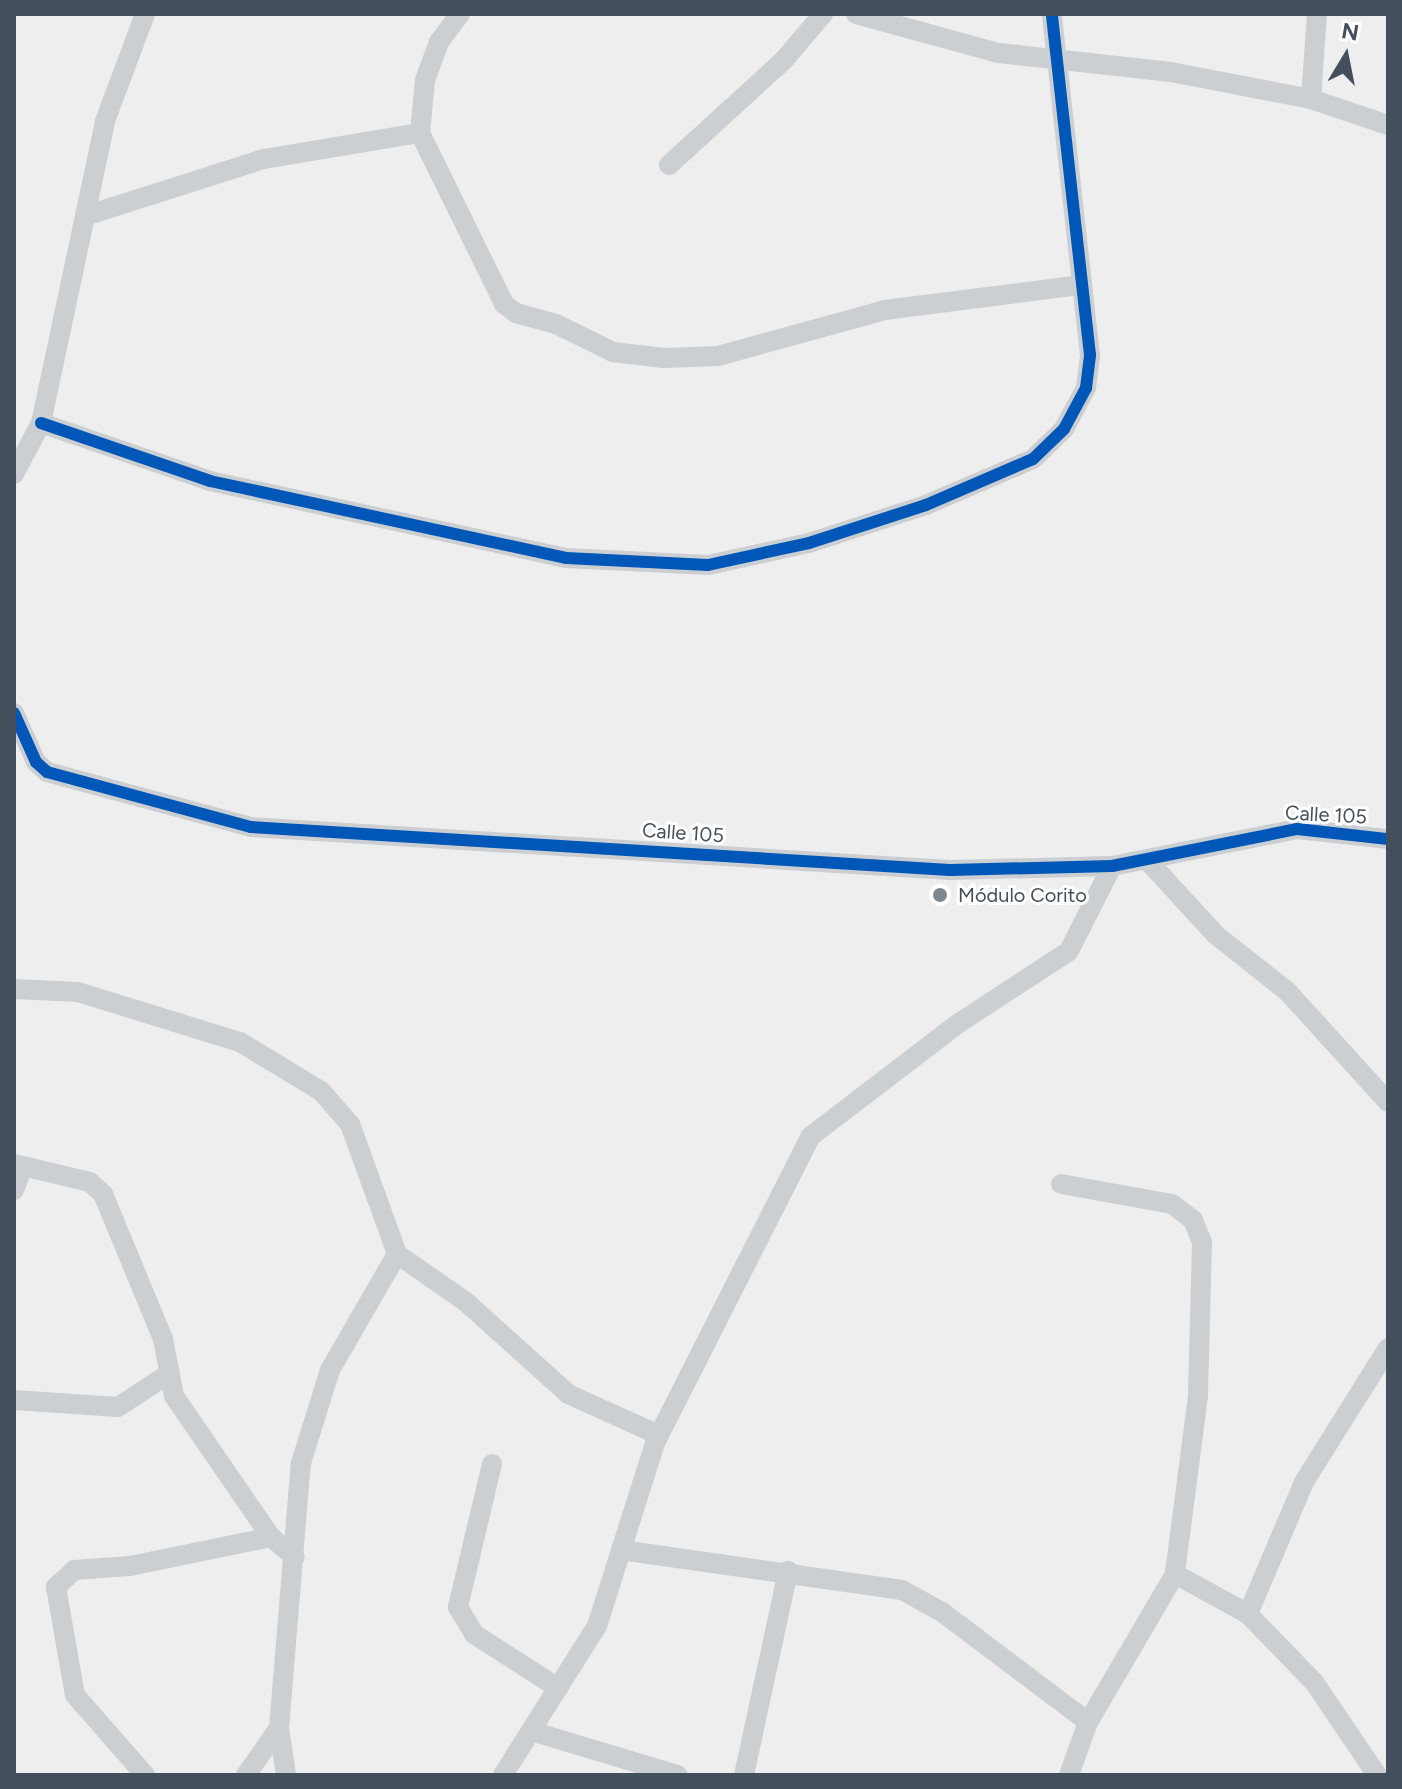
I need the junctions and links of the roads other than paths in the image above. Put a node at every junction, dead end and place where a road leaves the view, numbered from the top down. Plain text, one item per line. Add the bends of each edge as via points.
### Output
1 (145, 14) edge
2 (460, 14) edge
3 (823, 14) edge
4 (856, 14) edge
5 (1052, 14) edge
6 (1317, 14) edge
7 (1060, 60) junction
8 (1311, 99) junction
9 (1388, 125) edge
10 (420, 133) junction
11 (669, 165) dead end
12 (85, 216) junction
13 (1079, 285) junction
14 (41, 423) junction
15 (14, 474) edge
16 (14, 713) edge
17 (1388, 839) edge
18 (1148, 861) junction
19 (1112, 866) junction
20 (14, 989) edge
21 (1388, 1102) edge
22 (18, 1166) edge
23 (1061, 1184) dead end
24 (14, 1190) edge
25 (397, 1254) junction
26 (1388, 1348) edge
27 (170, 1373) junction
28 (14, 1400) edge
29 (659, 1435) junction
30 (492, 1464) dead end
31 (271, 1537) junction
32 (621, 1550) junction
33 (295, 1557) junction
34 (788, 1571) junction
35 (1175, 1574) junction
36 (1248, 1614) junction
37 (558, 1688) junction
38 (1088, 1722) junction
39 (279, 1728) junction
40 (531, 1731) junction
41 (145, 1775) edge
42 (246, 1775) edge
43 (286, 1775) edge
44 (503, 1775) edge
45 (678, 1775) edge
46 (744, 1775) edge
47 (1069, 1775) edge
48 (1377, 1775) edge

1 - 12 street via 105,121
2 - 10 street via 439,42 425,80
3 - 11 street via 783,61
4 - 7 street via 999,53
5 - 7 street
6 - 8 street
7 - 8 street via 1171,72
7 - 13 street
8 - 9 street
10 - 12 street via 264,159
10 - 13 street via 504,304 613,352 664,358 718,356 885,310
12 - 14 street
13 - 14 street via 1090,355 1086,388 1064,429 1033,459 809,543 708,565 566,558 470,541 383,515 210,481
14 - 15 street
16 - 19 street, Calle 105 via 36,762 47,772 251,827 950,870
17 - 18 street, Calle 105 via 1297,829 1229,839
18 - 19 street, Calle 105
18 - 21 street via 1216,935 1287,991
19 - 29 street via 1069,951 959,1023 811,1136
20 - 25 street via 78,992 240,1042 321,1091 350,1124
22 - 24 street
22 - 27 street via 90,1182 103,1194 163,1339
23 - 35 street via 1172,1204 1193,1220 1202,1242 1198,1396
25 - 29 street via 466,1302 568,1394
25 - 33 street via 330,1370 301,1463
26 - 36 street via 1304,1482
27 - 28 street via 118,1407
27 - 31 street via 174,1396
29 - 32 street
30 - 37 street via 458,1607 474,1634
31 - 33 street
31 - 41 street via 130,1566 74,1570 56,1587 75,1695
32 - 34 street
32 - 37 street via 597,1626
33 - 39 street
34 - 38 street via 902,1590 942,1612
34 - 46 street
35 - 36 street
35 - 38 street
36 - 48 street via 1314,1682
37 - 40 street
38 - 47 street
39 - 42 street
39 - 43 street
40 - 44 street
40 - 45 street

